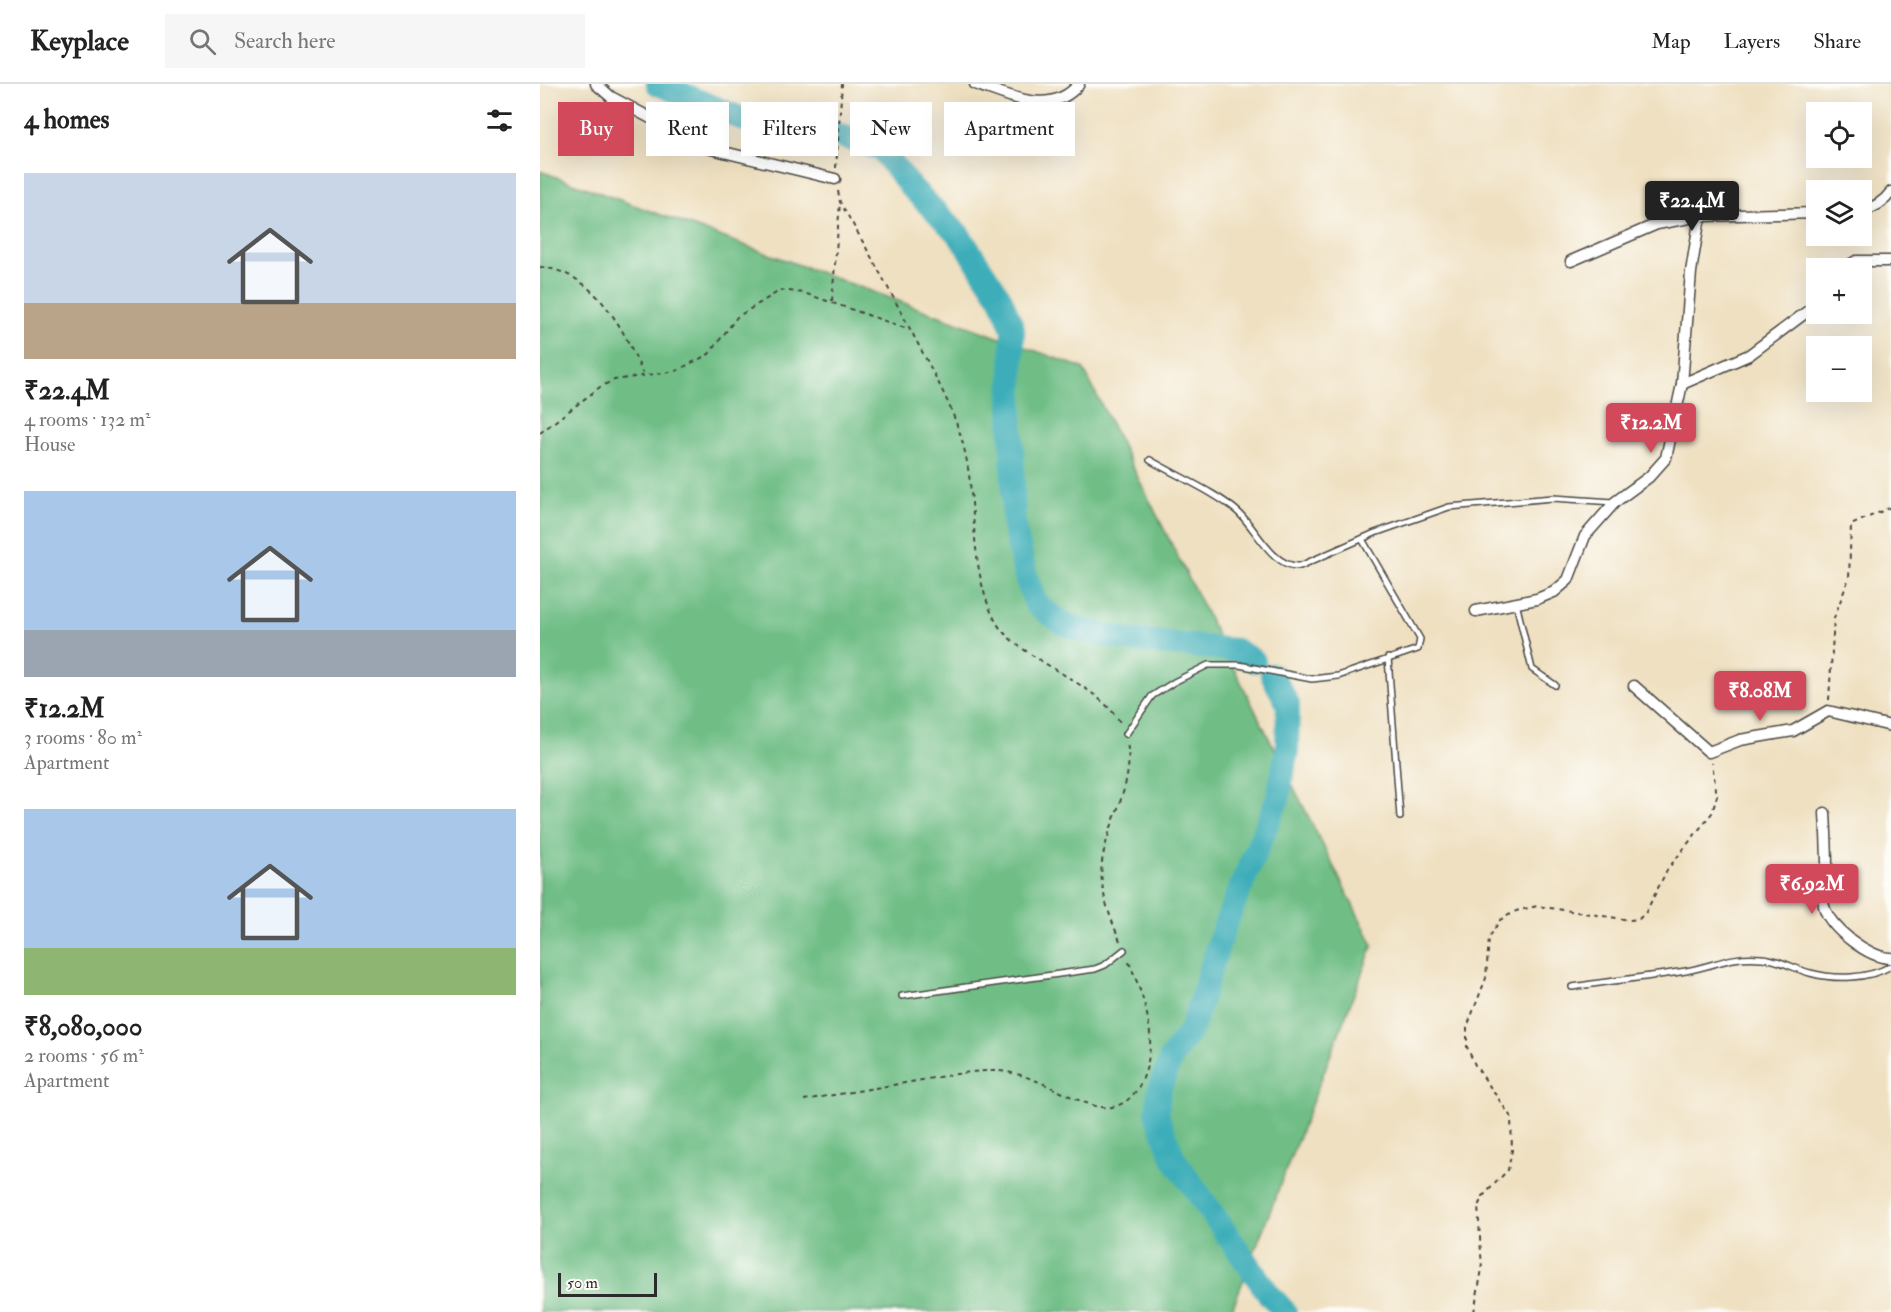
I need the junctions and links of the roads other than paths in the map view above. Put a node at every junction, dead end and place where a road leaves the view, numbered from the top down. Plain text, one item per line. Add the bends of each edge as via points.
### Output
1 (596, 84) edge
2 (975, 84) edge
3 (1079, 84) edge
4 (835, 179) road end
5 (1891, 192) edge
6 (1872, 208) edge
7 (1806, 213) edge
8 (1700, 216) junction
9 (1571, 261) dead end
10 (1872, 261) edge
11 (1891, 261) edge
12 (1806, 312) edge
13 (1682, 384) junction
14 (1150, 460) dead end
15 (1615, 502) junction
16 (1362, 539) junction
17 (1516, 603) junction
18 (1476, 611) dead end
19 (1388, 658) junction
20 (1555, 685) dead end
21 (1634, 686) dead end
22 (1891, 726) edge
23 (1126, 734) road end
24 (1825, 813) dead end
25 (1400, 817) dead end
26 (1124, 950) road end
27 (1891, 958) edge
28 (1891, 966) edge
29 (1572, 987) dead end
30 (902, 996) dead end

1 - 4 street via 611,97 707,148
2 - 3 street via 1030,102 1046,103 1061,99
5 - 6 street
7 - 8 street
8 - 9 street via 1657,224
8 - 13 street
10 - 11 street
12 - 13 street via 1749,355
13 - 15 street via 1666,458 1649,477
14 - 16 lane via 1238,511 1281,562 1291,567
15 - 16 lane via 1553,498 1449,507
15 - 17 street via 1585,536 1568,580 1545,596
16 - 19 lane via 1421,643 1418,650
17 - 18 street
17 - 20 lane via 1532,669
19 - 23 lane via 1338,676 1312,679 1239,665 1208,665 1152,696
19 - 25 lane
21 - 22 street via 1709,752 1740,740 1793,731 1828,711
24 - 27 street via 1824,907 1858,946 1868,953
26 - 30 lane via 1095,969
28 - 29 lane via 1868,976 1849,977 1812,974 1765,958 1742,957 1688,970

